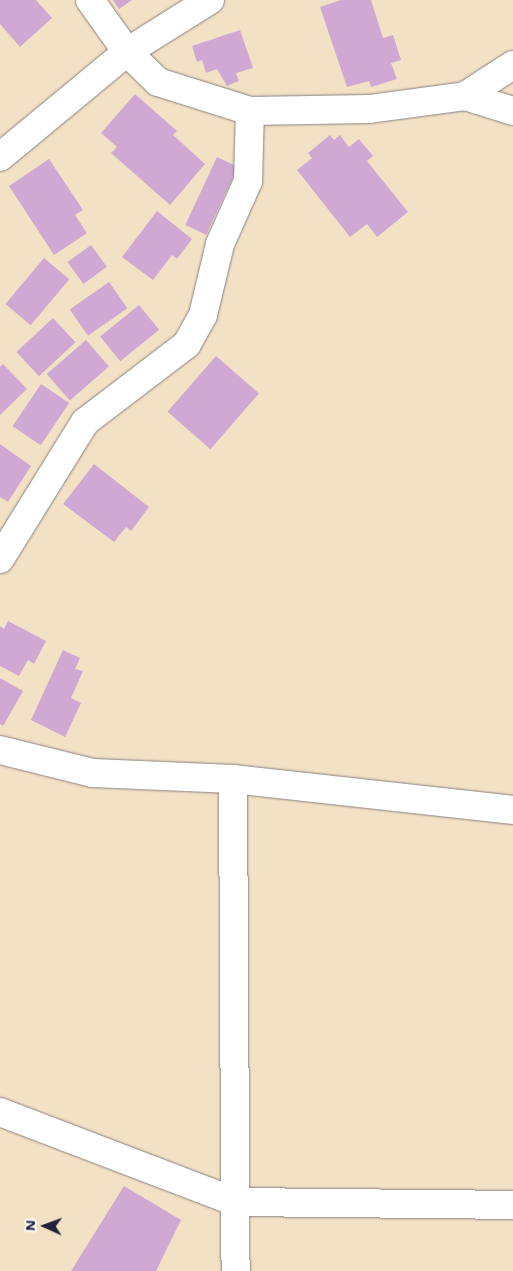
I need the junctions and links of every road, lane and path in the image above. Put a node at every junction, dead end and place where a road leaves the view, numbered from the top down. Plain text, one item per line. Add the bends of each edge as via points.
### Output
1 (90, 0) edge
2 (210, 0) edge
3 (127, 52) junction
4 (513, 65) edge
5 (465, 96) junction
6 (250, 111) junction
7 (513, 111) edge
8 (0, 157) edge
9 (0, 559) edge
10 (0, 750) edge
11 (233, 780) junction
12 (513, 810) edge
13 (0, 1112) edge
14 (236, 1202) junction
15 (513, 1205) edge
16 (236, 1271) edge

1 - 3 street
2 - 3 street
3 - 6 street via 158,82
3 - 8 street
4 - 5 street
5 - 6 street via 369,109
5 - 7 street
6 - 9 street via 248,180 220,244 204,315 187,344 85,422
10 - 11 street via 93,772
11 - 12 street
11 - 14 street
13 - 14 street
14 - 15 street
14 - 16 street

